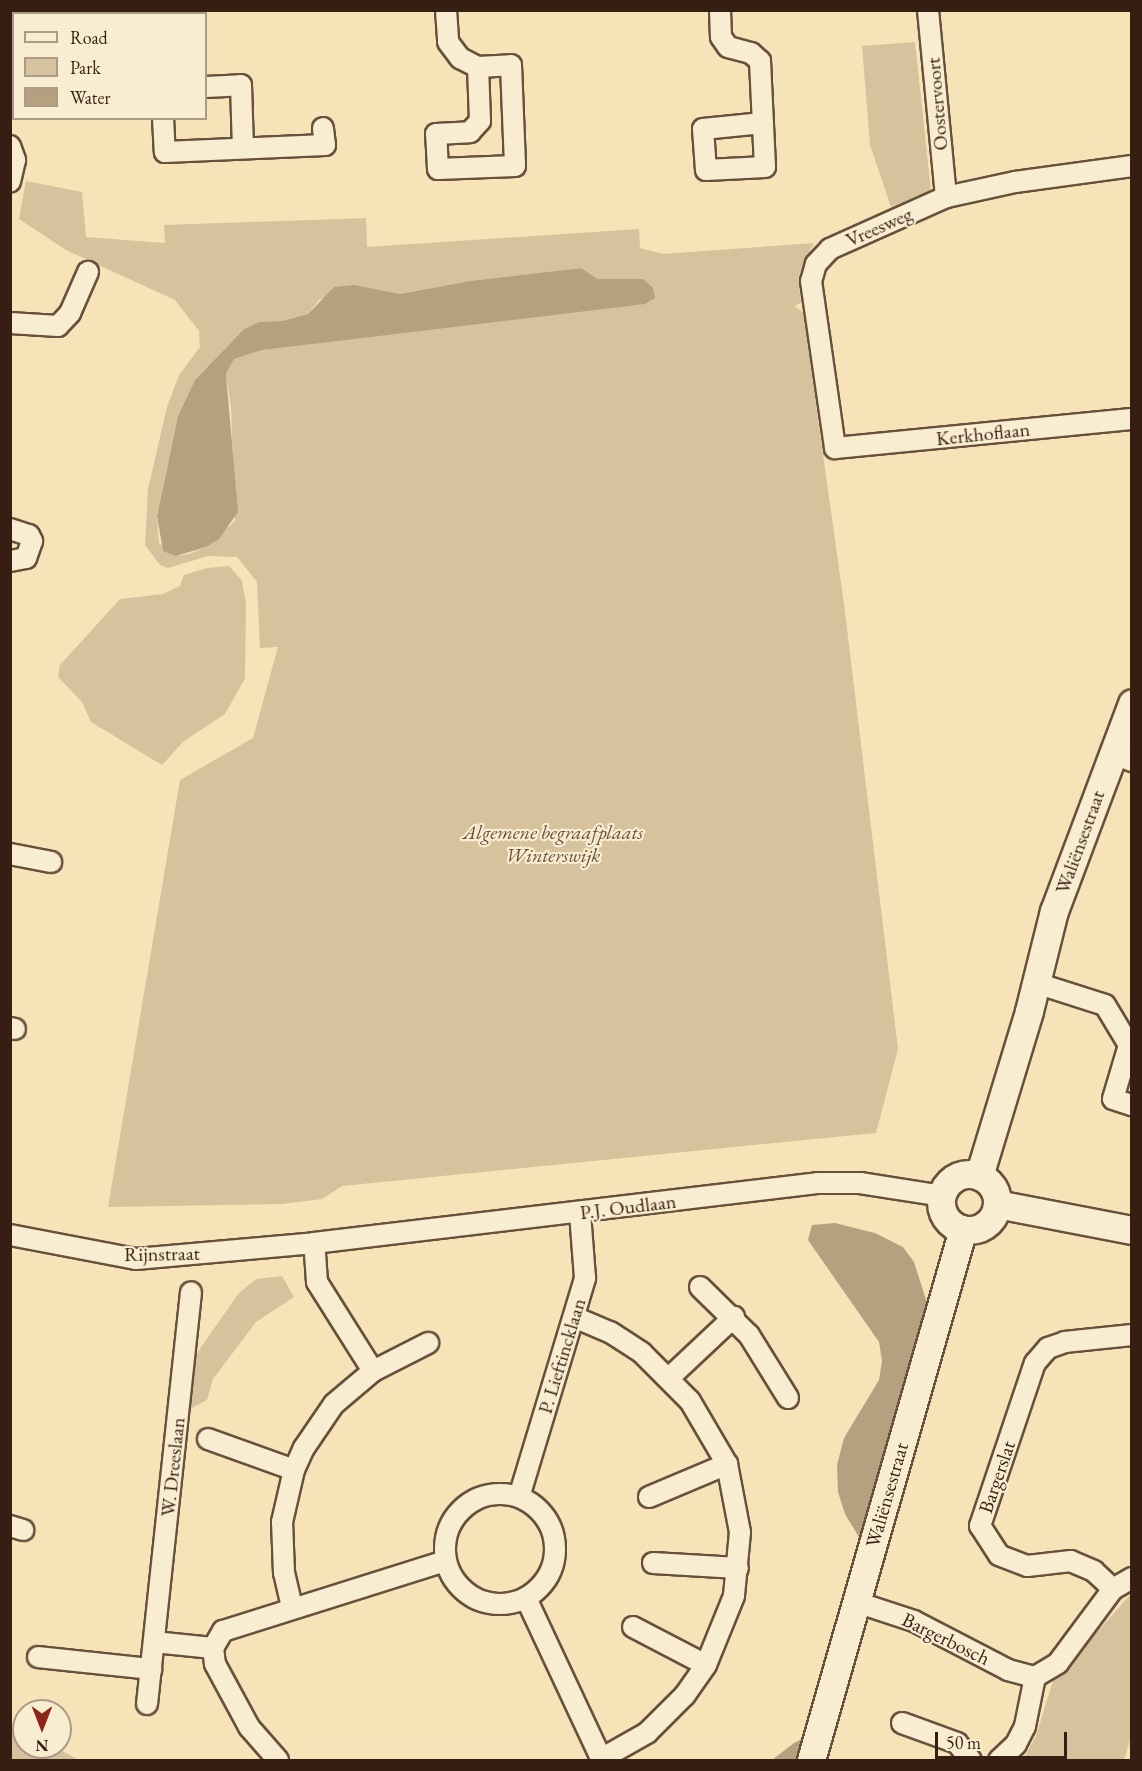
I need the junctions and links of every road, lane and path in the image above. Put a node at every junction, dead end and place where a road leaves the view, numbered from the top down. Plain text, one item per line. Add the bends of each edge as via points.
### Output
1 (446, 10) edge
2 (720, 10) edge
3 (928, 10) edge
4 (478, 67) junction
5 (207, 87) edge
6 (163, 120) edge
7 (763, 123) dead end
8 (323, 128) dead end
9 (10, 146) edge
10 (243, 148) junction
11 (1131, 166) edge
12 (10, 181) edge
13 (946, 197) junction
14 (88, 272) dead end
15 (10, 323) edge
16 (1131, 419) edge
17 (836, 448) joint
18 (10, 529) edge
19 (10, 561) edge
20 (1131, 703) edge
21 (1122, 757) edge
22 (10, 854) edge
23 (51, 862) dead end
24 (1036, 983) junction
25 (1131, 1105) edge
26 (979, 1176) junction
27 (942, 1196) junction
28 (997, 1204) junction
29 (580, 1213) junction
30 (963, 1229) junction
31 (1131, 1230) edge
32 (10, 1235) edge
33 (314, 1243) junction
34 (700, 1287) dead end
35 (191, 1292) dead end
36 (574, 1317) junction
37 (734, 1317) junction
38 (1127, 1339) edge
39 (428, 1344) dead end
40 (373, 1371) junction
41 (670, 1377) junction
42 (788, 1398) dead end
43 (208, 1439) dead end
44 (727, 1464) junction
45 (294, 1470) junction
46 (519, 1497) junction
47 (649, 1497) dead end
48 (445, 1561) junction
49 (653, 1563) dead end
50 (738, 1568) junction
51 (1131, 1578) edge
52 (1113, 1589) junction
53 (526, 1598) junction
54 (856, 1602) junction
55 (292, 1607) junction
56 (633, 1627) dead end
57 (154, 1642) junction
58 (213, 1648) junction
59 (38, 1657) dead end
60 (706, 1665) junction
61 (151, 1669) junction
62 (1035, 1677) junction
63 (147, 1704) dead end
64 (902, 1723) dead end
65 (601, 1760) edge
66 (278, 1761) edge
67 (811, 1761) edge
68 (970, 1761) edge
69 (999, 1761) edge

1 - 4 street via 448,42 460,58
2 - 7 street via 722,37 729,46 750,53 760,62
3 - 13 street, Oostervoort
4 - 4 street via 480,121 471,132 436,134 438,169 516,166 511,65
5 - 10 street via 240,86
6 - 10 street via 165,152
8 - 10 street via 324,145
9 - 12 street via 15,160
11 - 13 street, Vreesweg via 1015,182
13 - 17 street, Vreesweg via 830,249 816,264 811,282
14 - 15 street via 70,313 57,326
16 - 17 street, Kerkhoflaan
18 - 19 street via 29,535 32,541 26,558
20 - 21 street, Waliënsestraat
21 - 24 street, Waliënsestraat via 1054,911
22 - 23 street
24 - 25 street via 1105,1005 1129,1045 1113,1099
24 - 26 street, Waliënsestraat
26 - 27 street via 952,1180
26 - 28 street via 989,1182
27 - 29 street, P.J. Oudlaan via 860,1183 818,1183
27 - 30 street via 946,1217
28 - 30 street via 995,1213 982,1227
28 - 31 street
29 - 33 street, P.J. Oudlaan
29 - 36 street, P. Lieftincklaan via 585,1278
30 - 54 street, Waliënsestraat
32 - 33 street, Rijnstraat via 136,1259
33 - 40 street via 317,1282
34 - 37 street
35 - 57 street, W. Dreeslaan
36 - 41 street via 610,1332
36 - 46 street, P. Lieftincklaan
37 - 41 street
37 - 42 street via 765,1358
38 - 52 street, Bargerslat via 1065,1342 1048,1348 1035,1363 980,1526 999,1555 1028,1566 1071,1562 1094,1571
39 - 40 street
40 - 45 street via 334,1404
41 - 44 street via 708,1426
43 - 45 street
44 - 47 street
44 - 50 street via 740,1532
45 - 55 street via 282,1522 284,1573
46 - 48 street via 495,1494 473,1500 455,1516 445,1537
46 - 53 street via 537,1508 550,1525 555,1545 552,1566 542,1585
48 - 53 street via 453,1580 467,1594 486,1603 506,1604
48 - 55 street
49 - 50 street
50 - 60 street via 734,1596
51 - 52 street
52 - 62 street via 1058,1663
53 - 65 street
54 - 62 street, Bargerbosch via 914,1621 1008,1670
54 - 67 street, Waliënsestraat
55 - 58 street via 223,1631
56 - 60 street
57 - 58 street
57 - 61 street, W. Dreeslaan
58 - 66 street via 215,1664 249,1727
59 - 61 street
60 - 65 street via 685,1695 647,1733
61 - 63 street, W. Dreeslaan
62 - 69 street via 1025,1726 1016,1744
64 - 68 street via 957,1743

